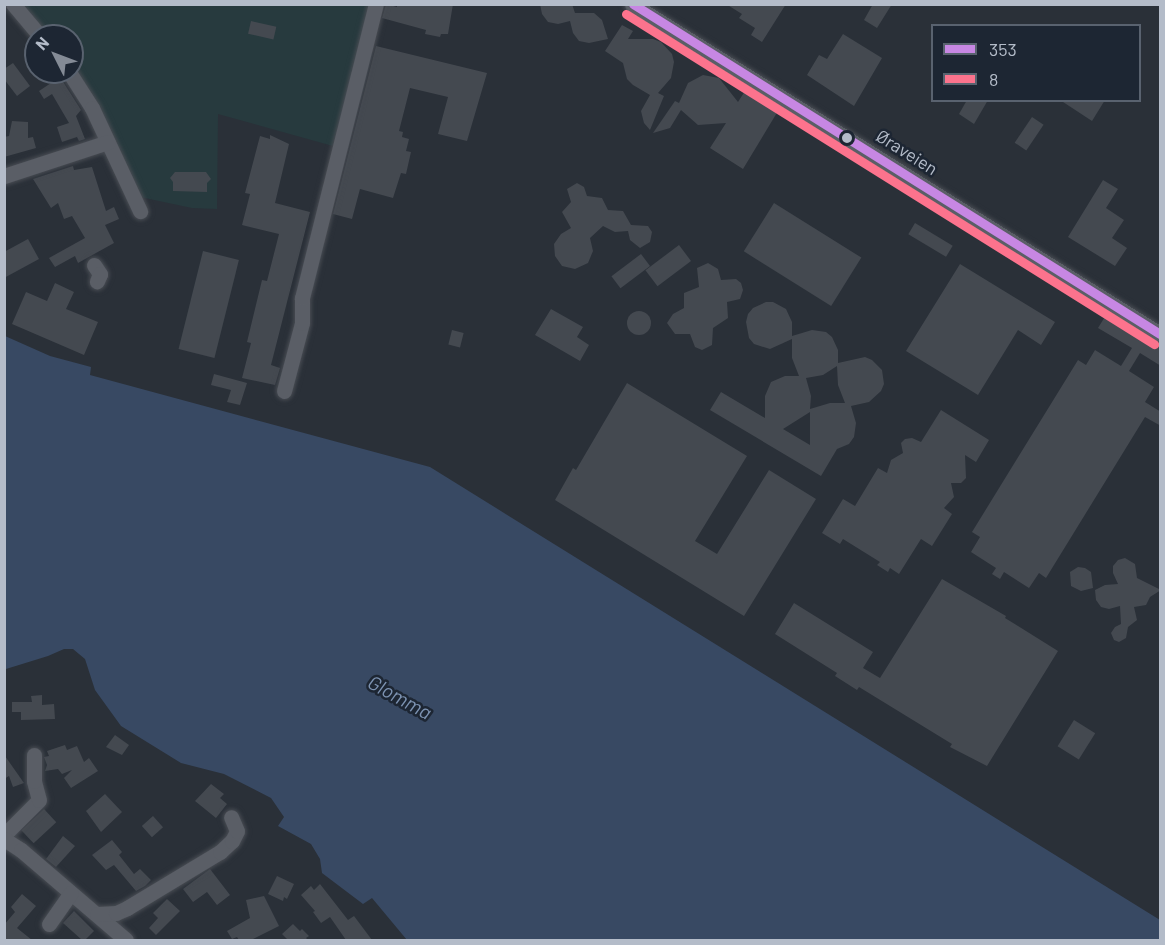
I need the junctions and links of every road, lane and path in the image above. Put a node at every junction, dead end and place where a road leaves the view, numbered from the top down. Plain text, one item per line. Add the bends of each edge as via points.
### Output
1 (13, 4) edge
2 (376, 4) edge
3 (632, 4) edge
4 (30, 24) edge
5 (77, 84) edge
6 (108, 141) junction
7 (4, 176) edge
8 (140, 211) dead end
9 (94, 265) dead end
10 (97, 281) dead end
11 (1161, 334) edge
12 (284, 391) dead end
13 (34, 755) dead end
14 (231, 817) dead end
15 (4, 837) edge
16 (71, 893) junction
17 (97, 914) junction
18 (49, 924) dead end
19 (126, 940) edge

1 - 4 street
2 - 12 street via 302,298 302,323
3 - 11 street, Øraveien
5 - 6 street
6 - 7 street
6 - 8 street
9 - 10 street via 100,274
13 - 15 street via 39,800
14 - 17 street via 237,831 220,852 127,908
15 - 16 street
16 - 17 street
16 - 18 street
17 - 19 street

